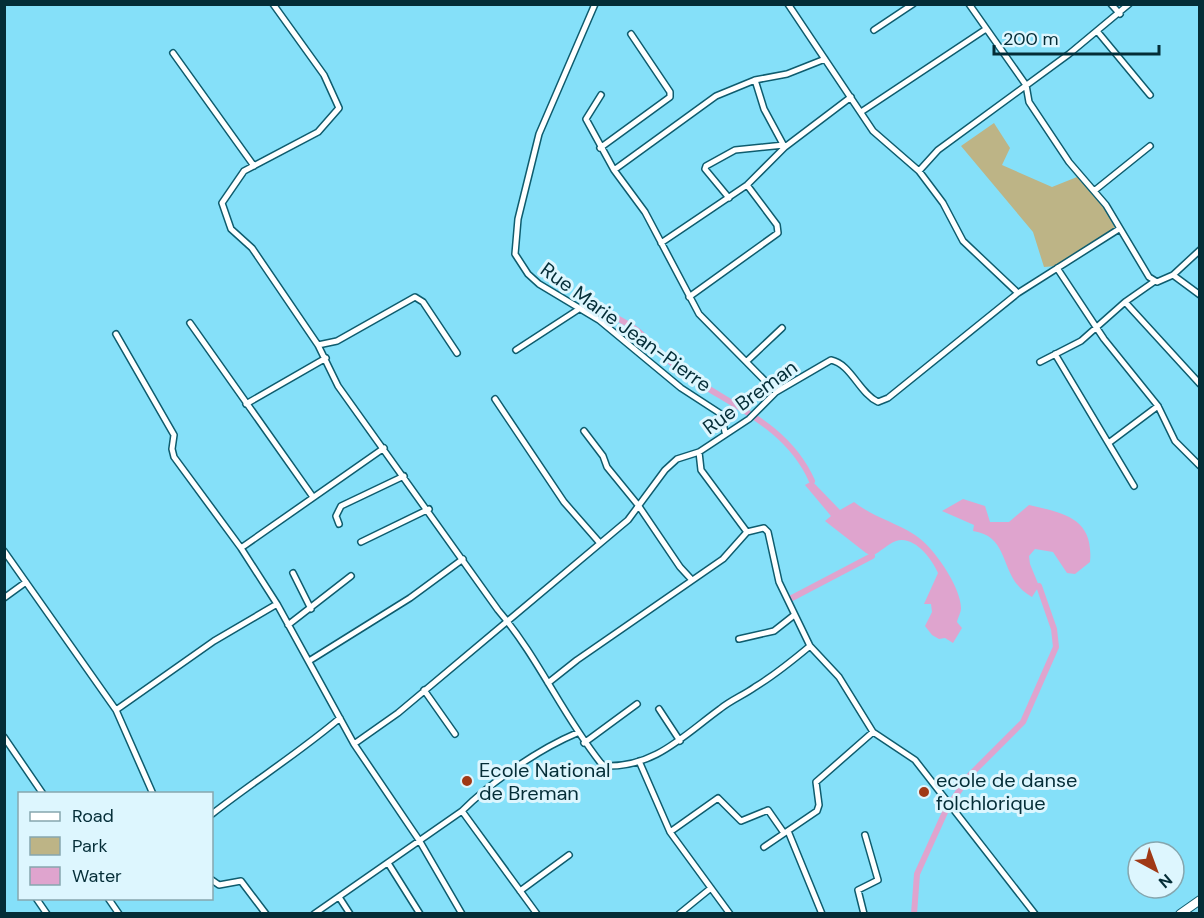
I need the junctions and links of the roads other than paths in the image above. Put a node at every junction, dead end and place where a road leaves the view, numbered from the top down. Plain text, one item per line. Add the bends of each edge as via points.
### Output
1 (273, 4) edge
2 (594, 4) edge
3 (788, 4) edge
4 (913, 4) edge
5 (969, 4) edge
6 (1112, 4) edge
7 (1129, 4) edge
8 (1120, 14) junction
9 (986, 28) junction
10 (874, 30) dead end
11 (1097, 31) junction
12 (632, 34) dead end
13 (173, 53) dead end
14 (825, 59) junction
15 (755, 80) junction
16 (1026, 85) junction
17 (601, 95) dead end
18 (1150, 95) dead end
19 (850, 97) junction
20 (861, 112) junction
21 (784, 146) junction
22 (1150, 146) dead end
23 (600, 148) junction
24 (254, 165) junction
25 (614, 170) junction
26 (919, 171) junction
27 (747, 185) junction
28 (1094, 191) junction
29 (729, 198) junction
30 (1119, 229) junction
31 (661, 243) junction
32 (1200, 250) edge
33 (1057, 268) junction
34 (1173, 275) junction
35 (1155, 280) junction
36 (1018, 293) junction
37 (1200, 295) edge
38 (689, 297) junction
39 (1125, 302) junction
40 (579, 309) junction
41 (190, 323) dead end
42 (1096, 327) junction
43 (782, 328) dead end
44 (116, 334) dead end
45 (318, 345) junction
46 (516, 350) dead end
47 (458, 353) dead end
48 (1055, 354) junction
49 (326, 358) junction
50 (747, 361) junction
51 (1040, 362) dead end
52 (1200, 384) edge
53 (776, 392) junction
54 (495, 399) dead end
55 (246, 404) junction
56 (1158, 406) junction
57 (584, 430) dead end
58 (725, 432) junction
59 (1110, 442) junction
60 (384, 448) junction
61 (699, 452) junction
62 (1200, 466) edge
63 (404, 476) junction
64 (1134, 486) dead end
65 (313, 497) junction
66 (638, 505) junction
67 (429, 509) junction
68 (339, 524) dead end
69 (747, 532) junction
70 (362, 542) dead end
71 (599, 542) junction
72 (241, 548) junction
73 (4, 551) edge
74 (463, 559) junction
75 (293, 573) dead end
76 (351, 576) dead end
77 (692, 580) junction
78 (26, 582) junction
79 (4, 598) edge
80 (277, 604) junction
81 (311, 609) junction
82 (793, 616) junction
83 (508, 621) junction
84 (288, 625) junction
85 (739, 639) dead end
86 (810, 646) junction
87 (309, 661) junction
88 (548, 683) junction
89 (424, 690) junction
90 (638, 704) dead end
91 (659, 709) dead end
92 (116, 710) junction
93 (340, 718) junction
94 (873, 732) junction
95 (577, 733) junction
96 (455, 734) dead end
97 (4, 737) edge
98 (680, 741) junction
99 (585, 743) junction
100 (354, 744) junction
101 (639, 761) junction
102 (42, 792) edge
103 (152, 792) edge
104 (462, 811) junction
105 (213, 813) edge
106 (670, 832) junction
107 (786, 832) junction
108 (865, 835) dead end
109 (419, 840) junction
110 (764, 847) dead end
111 (569, 855) dead end
112 (388, 863) junction
113 (213, 881) edge
114 (711, 888) junction
115 (520, 891) junction
116 (339, 897) junction
117 (37, 900) edge
118 (109, 900) edge
119 (1200, 900) edge
120 (47, 914) edge
121 (119, 914) edge
122 (266, 914) edge
123 (314, 914) edge
124 (350, 914) edge
125 (420, 914) edge
126 (462, 914) edge
127 (537, 914) edge
128 (679, 914) edge
129 (730, 914) edge
130 (822, 914) edge
131 (864, 914) edge
132 (1035, 914) edge
133 (1180, 914) edge

1 - 24 street via 324,75 339,108 318,132
2 - 40 street, Rue Marie Jean-Pierre via 540,134 514,247 528,274
3 - 14 street
4 - 10 street
5 - 9 street
6 - 8 street
7 - 8 street
8 - 11 street
9 - 16 street
9 - 20 street
11 - 16 street
11 - 18 street
12 - 23 street via 670,97
13 - 24 street
14 - 15 street via 787,74
14 - 19 street
15 - 21 street via 764,109
15 - 25 street via 702,104
16 - 26 street via 938,150
16 - 28 street via 1029,102 1069,162
17 - 23 street via 586,118
19 - 20 street
19 - 21 street
20 - 26 street via 873,131
21 - 27 street
21 - 29 street via 735,150 706,166
22 - 28 street
23 - 25 street
24 - 45 street via 244,171 222,202 231,229 252,248
25 - 31 street via 645,212
26 - 36 street via 944,203 963,241
27 - 29 street
27 - 38 street via 777,225 778,233
28 - 30 street
29 - 31 street
30 - 33 street, Rue Breman
30 - 35 street via 1149,277
31 - 38 street
32 - 34 street
33 - 36 street, Rue Breman
33 - 42 street
34 - 35 street
34 - 37 street
35 - 39 street
36 - 53 street, Rue Breman via 888,398 878,402 867,397 839,361 831,360
38 - 50 street via 699,314
39 - 42 street
39 - 52 street
40 - 46 street
40 - 58 street, Rue Marie Jean-Pierre via 621,336 659,371 721,414
41 - 55 street
42 - 48 street via 1081,341
42 - 56 street
43 - 50 street
44 - 72 street via 174,435 174,457
45 - 47 street via 337,341 415,297 423,302
45 - 49 street
48 - 51 street
48 - 59 street
49 - 55 street
49 - 60 street via 338,386
50 - 53 street
53 - 58 street, Rue Breman via 749,418
54 - 71 street via 564,502
55 - 65 street
56 - 59 street
56 - 62 street via 1175,441
57 - 66 street
58 - 61 street, Rue Breman
59 - 64 street
60 - 63 street
60 - 65 street
61 - 66 street via 677,459
61 - 69 street, Rue Breman via 701,470
63 - 67 street
63 - 68 street via 341,506 336,516
65 - 72 street
66 - 71 street via 628,520
66 - 77 street
67 - 70 street
67 - 74 street
69 - 77 street via 723,559
69 - 82 street via 764,528 768,532 773,565
71 - 83 street
72 - 80 street
73 - 78 street
74 - 83 street
74 - 87 street via 410,598
75 - 81 street
76 - 81 street
77 - 88 street
78 - 79 street
78 - 92 street
80 - 84 street
80 - 92 street via 214,641
81 - 84 street
82 - 85 street via 774,631
82 - 86 street
83 - 88 street
83 - 89 street
84 - 87 street
86 - 94 street via 838,677
86 - 98 street via 784,668 721,707
87 - 93 street
88 - 95 street
89 - 96 street
89 - 100 street
90 - 99 street
91 - 98 street
92 - 103 street
93 - 100 street
93 - 105 street via 303,750
94 - 107 street via 823,773 816,782 817,811
94 - 132 street via 915,760
95 - 99 street
95 - 104 street via 543,751
97 - 102 street
98 - 101 street via 653,758
99 - 101 street via 604,766
100 - 109 street
101 - 106 street
104 - 109 street
104 - 115 street
106 - 107 street via 718,798 741,821 766,809
106 - 114 street
107 - 110 street
107 - 130 street
108 - 131 street via 878,880 858,890
109 - 112 street
109 - 126 street
111 - 115 street
112 - 116 street
112 - 125 street
113 - 122 street via 219,885 241,881
114 - 128 street
114 - 129 street
115 - 127 street
116 - 123 street
116 - 124 street
117 - 120 street
118 - 121 street
119 - 133 main road

